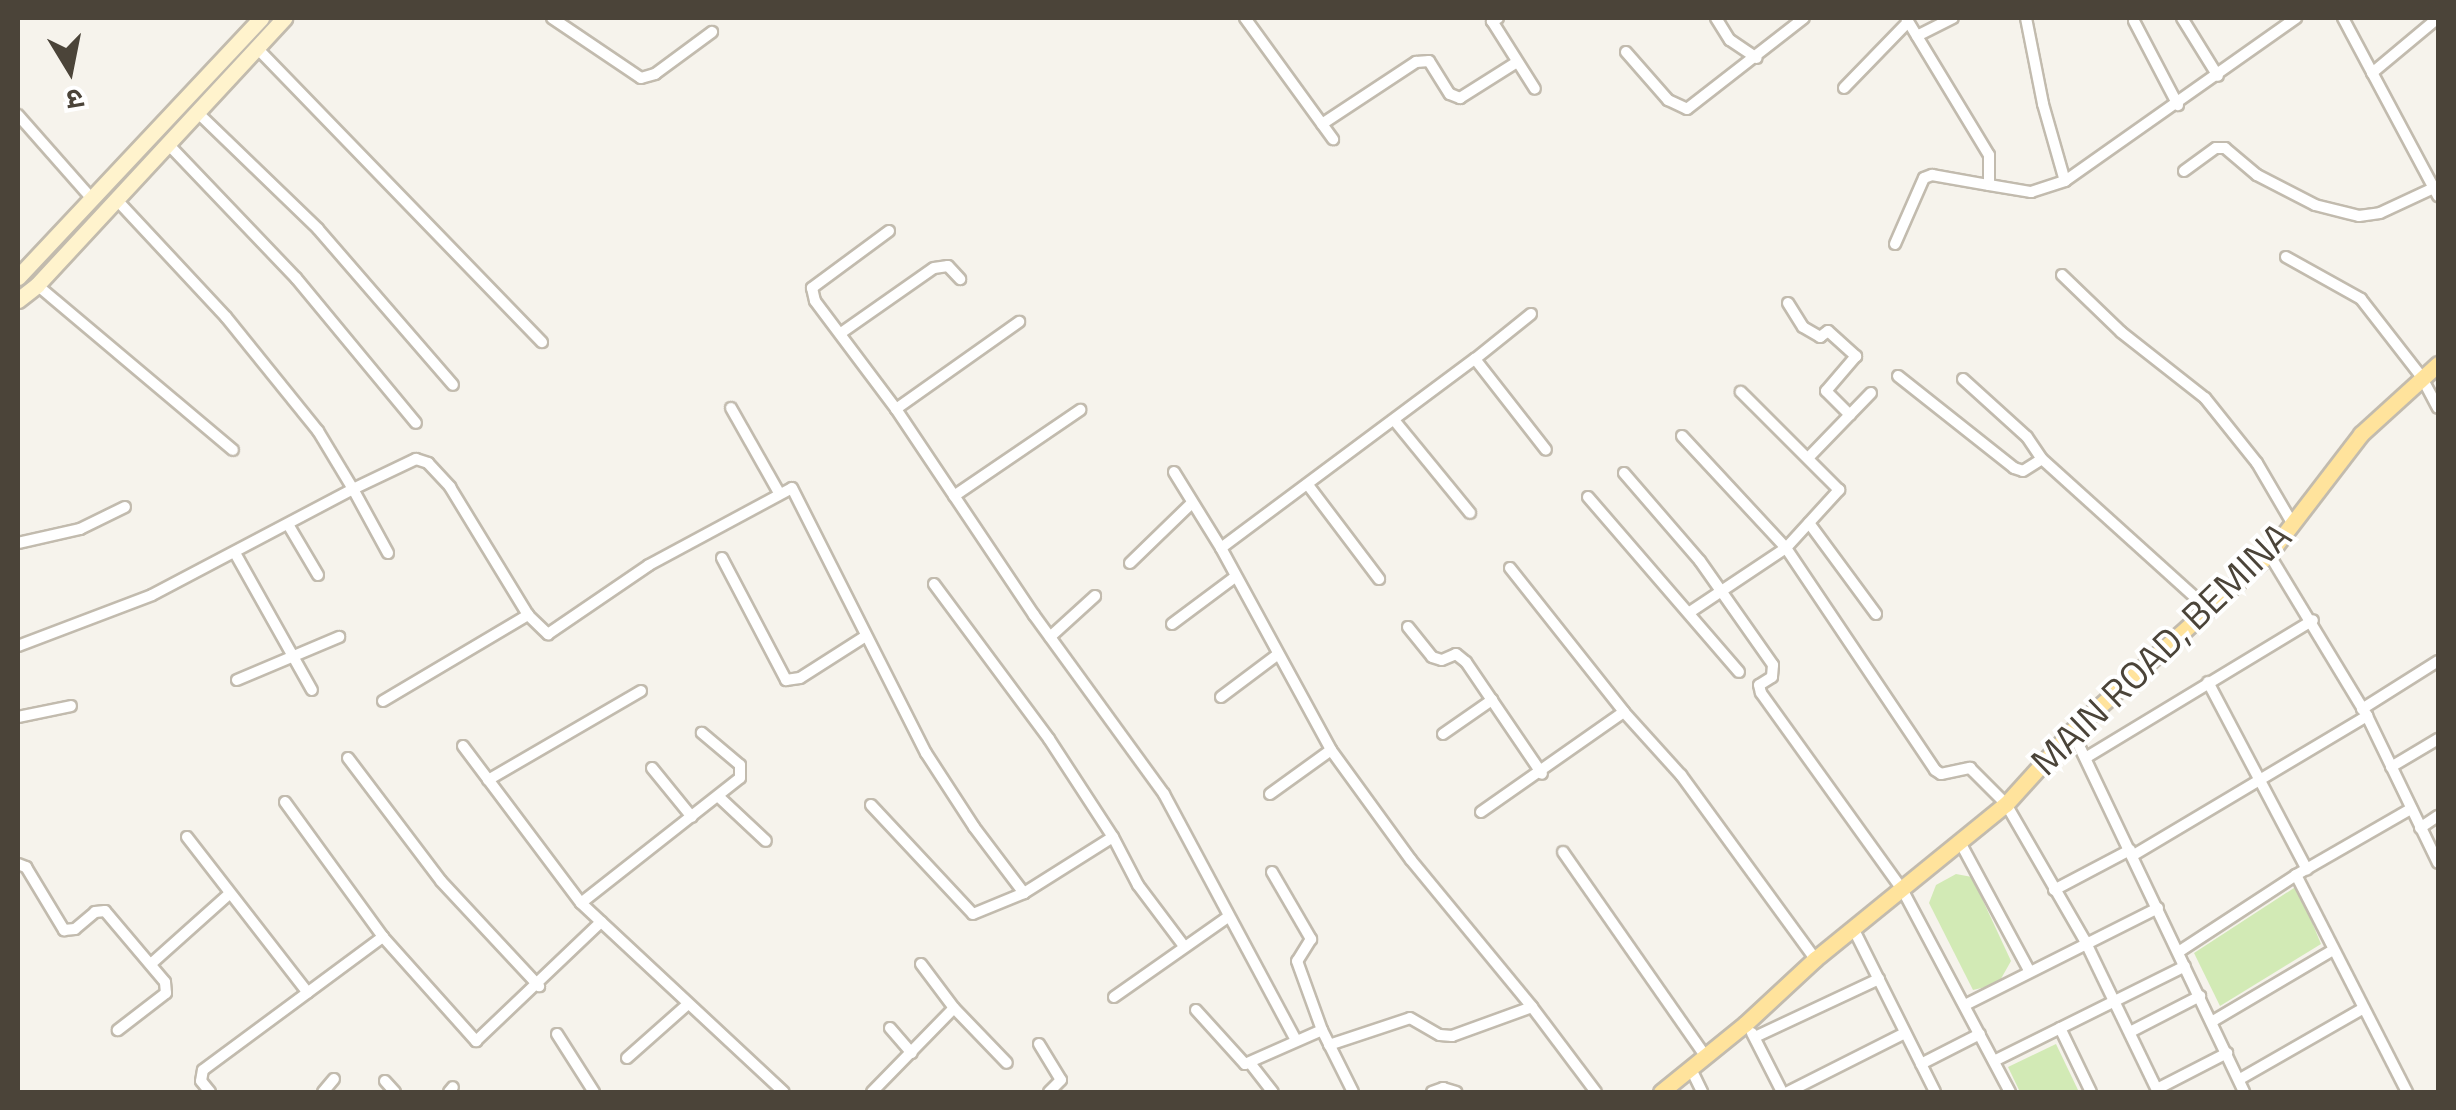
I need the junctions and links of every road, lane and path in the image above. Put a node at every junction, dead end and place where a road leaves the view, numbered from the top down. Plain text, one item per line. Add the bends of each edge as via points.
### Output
1 (261, 18) edge
2 (284, 18) edge
3 (552, 18) edge
4 (1245, 18) edge
5 (1494, 18) edge
6 (1716, 18) edge
7 (1804, 18) edge
8 (1954, 18) edge
9 (2026, 18) edge
10 (2182, 18) edge
11 (2296, 18) edge
12 (2343, 18) edge
13 (1907, 20) edge
14 (2134, 20) dead end
15 (2437, 21) edge
16 (712, 32) dead end
17 (1917, 36) junction
18 (256, 46) junction
19 (1626, 52) dead end
20 (1757, 58) junction
21 (1518, 62) junction
22 (2372, 73) junction
23 (2218, 76) junction
24 (1844, 88) dead end
25 (1534, 90) dead end
26 (2178, 105) junction
27 (197, 112) junction
28 (18, 115) edge
29 (1322, 124) junction
30 (1332, 139) dead end
31 (168, 143) junction
32 (2184, 171) dead end
33 (2065, 181) junction
34 (1990, 184) junction
35 (2437, 191) edge
36 (116, 198) junction
37 (94, 201) junction
38 (889, 231) dead end
39 (1895, 244) dead end
40 (2286, 256) dead end
41 (20, 269) edge
42 (2062, 275) dead end
43 (960, 280) dead end
44 (37, 285) junction
45 (18, 300) edge
46 (1788, 303) dead end
47 (1531, 314) dead end
48 (1019, 322) dead end
49 (841, 334) junction
50 (542, 342) dead end
51 (1475, 359) junction
52 (2438, 364) edge
53 (1898, 376) dead end
54 (2421, 376) junction
55 (1963, 379) dead end
56 (453, 385) dead end
57 (1740, 392) dead end
58 (1871, 393) dead end
59 (731, 408) dead end
60 (2438, 408) edge
61 (896, 409) junction
62 (1080, 410) dead end
63 (1850, 414) junction
64 (1394, 420) junction
65 (416, 423) dead end
66 (1682, 436) dead end
67 (233, 450) dead end
68 (1546, 450) dead end
69 (1809, 457) junction
70 (2042, 459) junction
71 (1174, 472) dead end
72 (1624, 473) dead end
73 (1308, 485) junction
74 (353, 489) junction
75 (778, 491) junction
76 (954, 496) junction
77 (1588, 497) dead end
78 (1192, 503) junction
79 (125, 508) dead end
80 (1470, 513) dead end
81 (1810, 523) junction
82 (2292, 523) junction
83 (288, 526) junction
84 (18, 542) edge
85 (1221, 548) junction
86 (1786, 548) junction
87 (388, 552) dead end
88 (235, 553) junction
89 (2269, 554) junction
90 (722, 558) dead end
91 (1130, 563) dead end
92 (1510, 568) dead end
93 (318, 575) dead end
94 (1236, 577) junction
95 (1378, 579) dead end
96 (934, 584) dead end
97 (1724, 592) junction
98 (1096, 596) dead end
99 (2208, 609) junction
100 (1690, 612) junction
101 (1876, 614) dead end
102 (528, 615) junction
103 (2313, 620) junction
104 (1172, 624) dead end
105 (1408, 627) dead end
106 (866, 636) junction
107 (1050, 637) junction
108 (339, 638) dead end
109 (18, 646) edge
110 (1277, 655) junction
111 (293, 658) junction
112 (2438, 662) edge
113 (1739, 672) dead end
114 (238, 680) dead end
115 (2208, 682) junction
116 (312, 690) dead end
117 (641, 691) dead end
118 (1221, 697) dead end
119 (1492, 700) junction
120 (383, 702) dead end
121 (71, 706) dead end
122 (1624, 712) junction
123 (2365, 712) junction
124 (18, 717) edge
125 (2072, 731) junction
126 (702, 734) dead end
127 (1443, 734) dead end
128 (2438, 740) edge
129 (462, 746) dead end
130 (1331, 750) junction
131 (2087, 757) junction
132 (348, 758) dead end
133 (2391, 767) junction
134 (652, 768) dead end
135 (1542, 774) junction
136 (2260, 778) junction
137 (488, 780) junction
138 (1270, 794) dead end
139 (719, 797) junction
140 (286, 802) dead end
141 (2006, 804) junction
142 (871, 805) dead end
143 (2410, 809) junction
144 (1481, 812) dead end
145 (2438, 816) edge
146 (692, 817) junction
147 (2420, 828) junction
148 (186, 836) dead end
149 (1113, 837) junction
150 (766, 841) dead end
151 (1961, 844) junction
152 (1564, 852) dead end
153 (2131, 853) junction
154 (18, 864) edge
155 (2438, 864) edge
156 (1272, 872) dead end
157 (2302, 872) junction
158 (1902, 890) junction
159 (2054, 890) junction
160 (1024, 894) junction
161 (228, 895) junction
162 (581, 903) junction
163 (2158, 908) junction
164 (1228, 918) junction
165 (601, 922) junction
166 (1853, 928) junction
167 (383, 938) junction
168 (2085, 941) junction
169 (1184, 946) junction
170 (2333, 950) junction
171 (2180, 952) junction
172 (1815, 959) junction
173 (152, 964) junction
174 (921, 964) dead end
175 (2185, 966) junction
176 (2030, 972) junction
177 (1878, 979) junction
178 (539, 986) junction
179 (308, 993) junction
180 (1114, 996) dead end
181 (2200, 996) junction
182 (2116, 1000) junction
183 (688, 1004) junction
184 (1965, 1005) junction
185 (1532, 1006) junction
186 (954, 1008) junction
187 (1196, 1010) dead end
188 (2362, 1010) junction
189 (2213, 1021) junction
190 (890, 1028) dead end
191 (2060, 1028) junction
192 (118, 1030) dead end
193 (1322, 1030) junction
194 (1750, 1031) junction
195 (2130, 1032) junction
196 (1906, 1033) junction
197 (557, 1034) dead end
198 (1980, 1034) junction
199 (1296, 1040) junction
200 (1038, 1044) dead end
201 (1329, 1045) junction
202 (2228, 1052) junction
203 (912, 1053) junction
204 (1704, 1054) junction
205 (627, 1058) dead end
206 (1994, 1061) junction
207 (1007, 1062) dead end
208 (1250, 1063) junction
209 (1921, 1064) junction
210 (1690, 1067) junction
211 (334, 1079) dead end
212 (2240, 1079) junction
213 (384, 1081) dead end
214 (1932, 1091) edge
215 (2158, 1091) edge
216 (210, 1092) edge
217 (323, 1092) edge
218 (396, 1092) edge
219 (594, 1092) edge
220 (784, 1092) edge
221 (872, 1092) edge
222 (1048, 1092) edge
223 (1274, 1092) edge
224 (1353, 1092) edge
225 (1432, 1092) edge
226 (1456, 1092) edge
227 (1596, 1092) edge
228 (1661, 1092) edge
229 (1702, 1092) edge
230 (1785, 1092) edge
231 (2010, 1092) edge
232 (2091, 1092) edge
233 (2244, 1092) edge
234 (2407, 1092) edge

1 - 37 street
2 - 18 street
3 - 16 street via 641,78
4 - 29 street
5 - 21 street
6 - 20 street via 1730,40
7 - 20 street
8 - 17 street
9 - 33 street
10 - 23 street
11 - 23 street
12 - 22 street
13 - 17 street
13 - 24 street
14 - 26 street
15 - 22 street
17 - 34 street via 1989,155
18 - 27 street
18 - 50 street
19 - 20 street via 1668,100 1687,109
21 - 25 street
21 - 29 street via 1460,98 1429,62 1416,62
22 - 35 street
23 - 26 street
26 - 33 street
27 - 31 street
27 - 56 street via 318,229
28 - 37 street
29 - 30 street
31 - 36 street
31 - 65 street via 296,278
32 - 35 street via 2225,148 2257,175 2315,205 2359,216
33 - 34 street via 2031,192
34 - 39 street via 1924,178
36 - 44 street
36 - 74 street via 226,316 318,430
37 - 41 street
38 - 49 street via 812,288
40 - 54 street via 2361,300
42 - 82 street via 2205,398 2257,462
43 - 49 street via 948,266 934,268
44 - 45 street
44 - 67 street
46 - 63 street via 1802,327 1820,338 1828,331 1856,356 1826,391
47 - 51 street
48 - 61 street
49 - 61 street
51 - 64 street
51 - 68 street
52 - 54 main road, MAIN ROAD, BEMINA
53 - 70 street via 2014,468 2023,471
54 - 60 street
54 - 82 main road, MAIN ROAD, BEMINA via 2361,434
55 - 70 street
57 - 69 street
58 - 63 street
59 - 75 street
61 - 76 street
62 - 76 street
63 - 69 street
64 - 73 street
64 - 80 street
66 - 86 street
69 - 81 street via 1839,490
70 - 99 street
71 - 78 street
72 - 97 street
73 - 85 street
73 - 95 street
74 - 83 street
74 - 87 street
74 - 102 street via 416,460 428,463 450,487
75 - 102 street via 648,566 556,632 548,634
75 - 106 street via 796,490
76 - 107 street
77 - 100 street
78 - 85 street
78 - 91 street
79 - 84 street via 80,529
81 - 86 street
81 - 101 street
82 - 89 main road, MAIN ROAD, BEMINA
83 - 88 street
83 - 93 street
85 - 94 street
86 - 97 street
86 - 141 street via 1935,770 1970,768
88 - 109 street via 129,606
88 - 111 street
89 - 99 main road, MAIN ROAD, BEMINA
89 - 103 street
90 - 106 street via 786,680
92 - 122 street
94 - 104 street
94 - 110 street
96 - 149 street via 1050,739
97 - 100 street
97 - 158 street via 1773,665 1761,692
98 - 107 street
99 - 125 main road, MAIN ROAD, BEMINA
100 - 113 street
102 - 120 street
103 - 115 street
103 - 123 street
105 - 119 street via 1432,657 1460,656
106 - 160 street via 926,752
107 - 164 street via 1164,794
108 - 111 street
110 - 118 street
110 - 130 street
111 - 114 street
111 - 116 street
112 - 123 street
115 - 131 street
115 - 136 street
117 - 137 street
119 - 127 street
119 - 135 street
121 - 124 street
122 - 135 street
122 - 172 street via 1681,775
123 - 133 street
123 - 136 street
125 - 131 street
125 - 141 main road, MAIN ROAD, BEMINA
126 - 139 street via 743,770
128 - 133 street
129 - 137 street
130 - 138 street
130 - 185 street via 1411,860
131 - 153 street
132 - 178 street via 441,880
133 - 143 street
134 - 146 street
135 - 144 street
136 - 153 street
136 - 157 street
137 - 162 street
139 - 146 street
139 - 150 street
140 - 167 street
141 - 151 main road, MAIN ROAD, BEMINA
141 - 159 street
142 - 160 street via 967,911
143 - 147 street
143 - 157 street
145 - 147 street
146 - 162 street
147 - 155 street
148 - 161 street
149 - 160 street
149 - 169 street via 1138,885
151 - 158 main road, MAIN ROAD, BEMINA
151 - 176 street
152 - 204 street
153 - 159 street
153 - 163 street
154 - 173 street via 64,930 106,911
156 - 193 street via 1312,942 1296,961
157 - 170 street
157 - 171 street
158 - 166 main road, MAIN ROAD, BEMINA
158 - 184 street
159 - 168 street
161 - 173 street
161 - 179 street
162 - 165 street
163 - 168 street
163 - 171 street
164 - 169 street
164 - 199 street
165 - 178 street
165 - 183 street
166 - 172 main road, MAIN ROAD, BEMINA
166 - 177 street
167 - 178 street via 476,1041
167 - 179 street
168 - 176 street
168 - 182 street
169 - 180 street
170 - 188 street
170 - 189 street
171 - 175 street
172 - 194 main road, MAIN ROAD, BEMINA
173 - 192 street via 166,992
174 - 186 street
175 - 181 street
175 - 182 street
176 - 184 street
177 - 194 street
177 - 196 street
179 - 216 street via 204,1070 201,1081
181 - 189 street
181 - 195 street
182 - 191 street
182 - 195 street
183 - 205 street
183 - 220 street
184 - 198 street
185 - 201 street via 1452,1036 1410,1018
185 - 227 street
186 - 203 street
186 - 207 street
187 - 208 street via 1240,1062
188 - 212 street
188 - 234 street
189 - 202 street
190 - 203 street
191 - 206 street
191 - 232 street
193 - 199 street
193 - 201 street
194 - 204 main road, MAIN ROAD, BEMINA
194 - 230 street
195 - 215 street
196 - 209 street
196 - 230 street
197 - 219 street
198 - 206 street
198 - 209 street
199 - 208 street
200 - 222 street via 1060,1076
201 - 224 street
202 - 212 street
202 - 215 street
203 - 221 street
204 - 210 main road, MAIN ROAD, BEMINA
206 - 231 street
208 - 223 street
209 - 214 street
210 - 228 main road, MAIN ROAD, BEMINA
210 - 229 street
211 - 217 street
212 - 233 street
213 - 218 street
225 - 226 street

